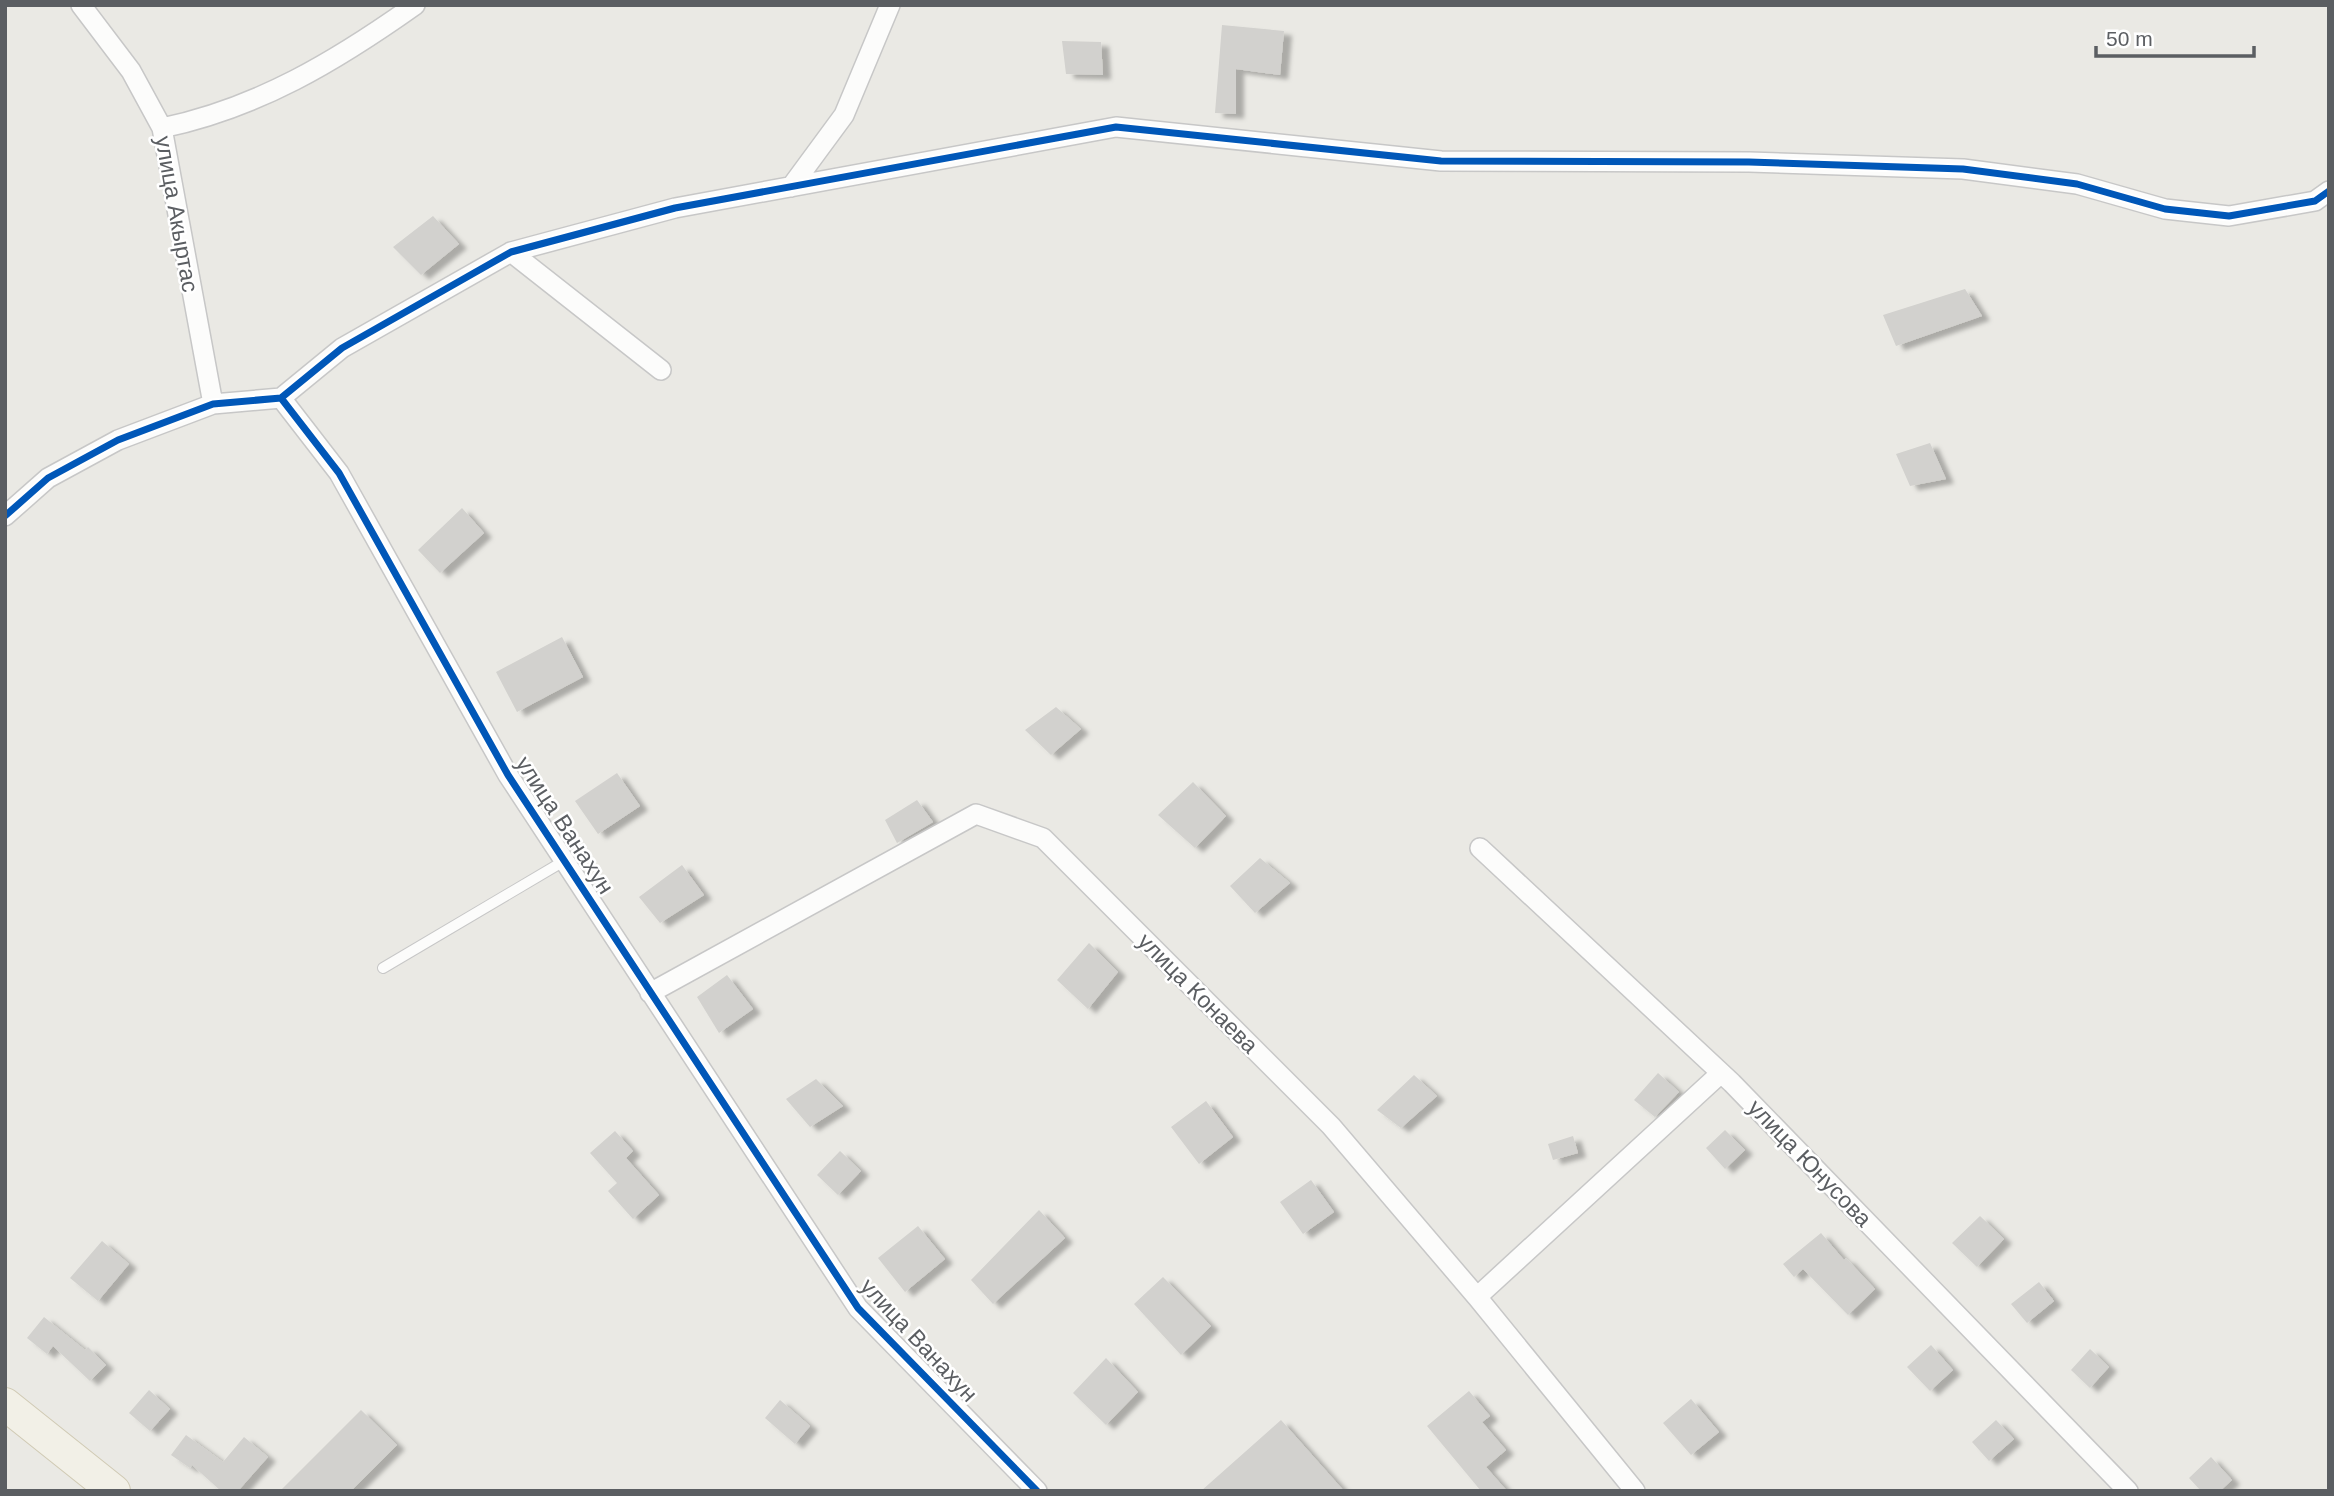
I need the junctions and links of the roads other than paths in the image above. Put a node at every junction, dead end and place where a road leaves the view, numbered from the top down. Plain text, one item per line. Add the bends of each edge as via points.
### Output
1 (81, 5) edge
2 (415, 5) edge
3 (890, 5) edge
4 (162, 128) junction
5 (791, 187) junction
6 (2329, 191) edge
7 (511, 252) junction
8 (662, 370) dead end
9 (281, 398) junction
10 (213, 404) junction
11 (5, 516) edge
12 (1480, 848) dead end
13 (564, 861) junction
14 (383, 968) dead end
15 (650, 993) junction
16 (1721, 1073) junction
17 (1477, 1297) junction
18 (5, 1404) edge
19 (114, 1491) edge
20 (1037, 1491) edge
21 (1635, 1491) edge
22 (2128, 1491) edge

1 - 4 street, улица Акыртас via 131,71
2 - 4 street via 359,45 276,91 195,121
3 - 5 street via 844,115
4 - 10 street, улица Акыртас
5 - 6 street via 1116,127 1441,162 1749,162 1964,169 2077,184 2165,209 2229,216 2315,201
5 - 7 street via 675,208
7 - 8 street
7 - 9 street via 342,348
9 - 10 street
9 - 13 street, улица Ванахун via 339,473 508,775
10 - 11 street via 118,440 48,478
12 - 16 street, улица Юнусова
13 - 14 lane
13 - 15 street, улица Ванахун
15 - 17 street, улица Конаева via 976,814 1043,838 1331,1126
15 - 20 street, улица Ванахун via 858,1308
16 - 17 street
16 - 22 street, улица Юнусова
17 - 21 street, улица Конаева
18 - 19 main road

